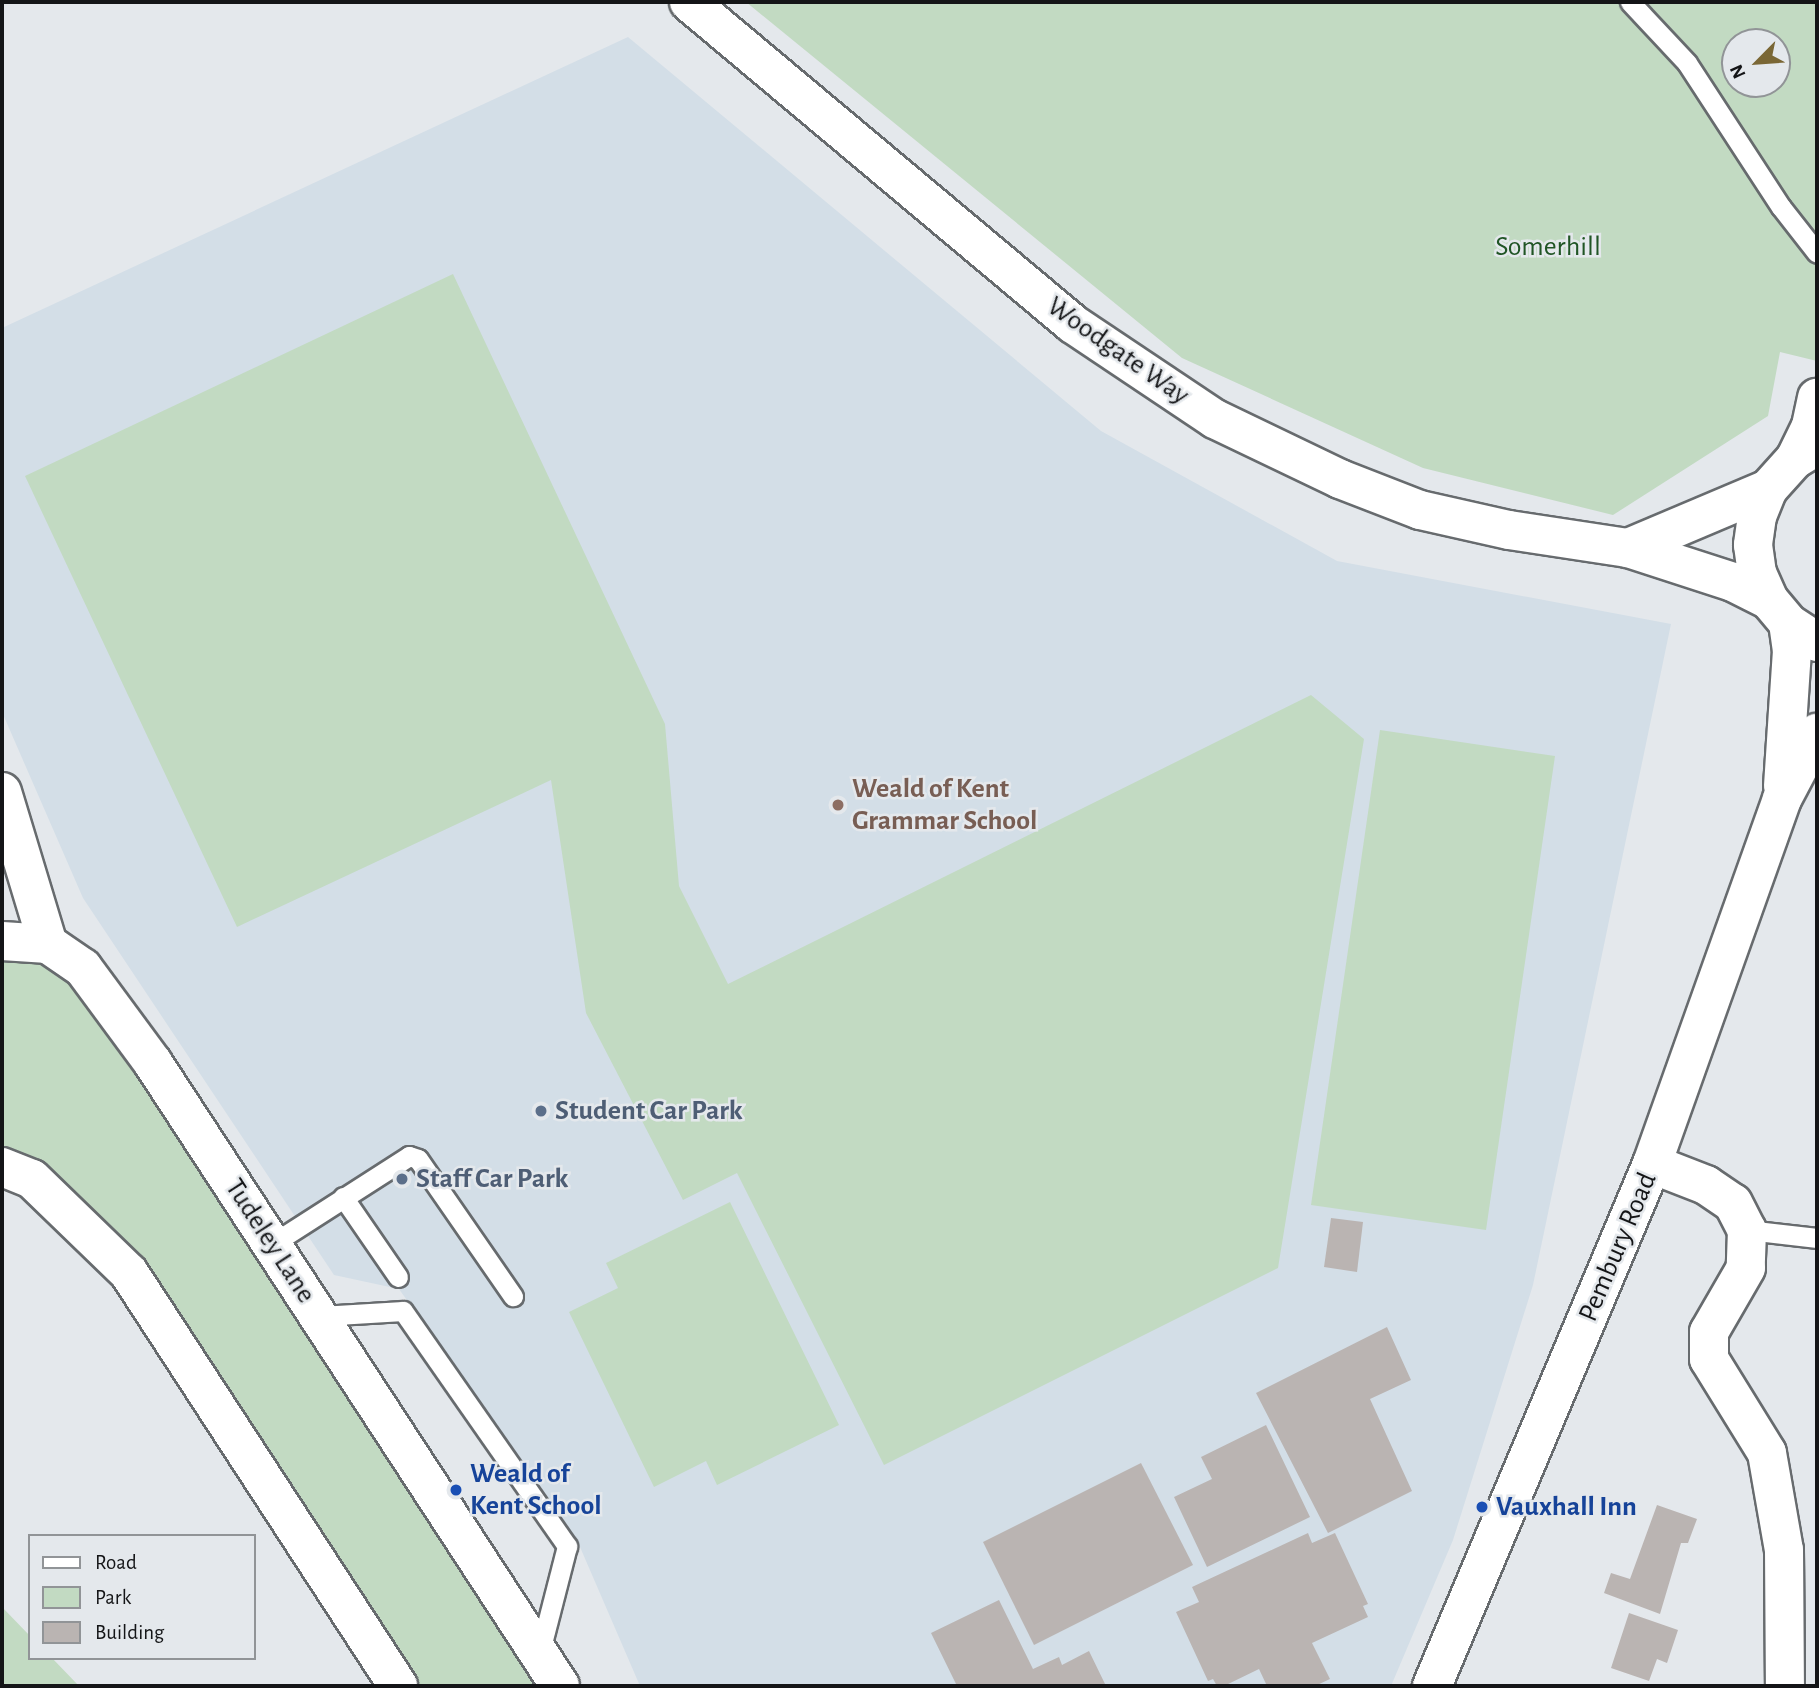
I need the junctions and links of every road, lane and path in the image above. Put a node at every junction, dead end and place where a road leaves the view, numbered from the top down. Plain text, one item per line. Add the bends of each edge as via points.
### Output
1 (689, 2) edge
2 (1630, 2) edge
3 (1817, 253) edge
4 (1817, 398) edge
5 (1806, 452) edge
6 (1768, 489) junction
7 (1628, 548) junction
8 (1791, 622) edge
9 (1817, 733) edge
10 (2, 792) edge
11 (1782, 799) junction
12 (2, 941) edge
13 (48, 944) junction
14 (1653, 1164) junction
15 (2, 1167) edge
16 (343, 1197) junction
17 (1747, 1230) junction
18 (1817, 1238) edge
19 (272, 1244) junction
20 (398, 1277) dead end
21 (513, 1296) dead end
22 (320, 1316) junction
23 (540, 1651) junction
24 (398, 1686) edge
25 (560, 1686) edge
26 (1432, 1686) edge
27 (1785, 1686) edge

1 - 7 main road, Woodgate Way via 1073,324 1215,419 1340,479 1420,510 1509,530
2 - 3 lane via 1687,63 1781,207
4 - 5 main road
5 - 6 main road
6 - 7 main road
6 - 8 main road, Pembury Road via 1757,516 1753,545 1757,573
7 - 8 main road, Woodgate Way via 1733,582
8 - 11 main road, Pembury Road
9 - 11 main road, Pembury Road
10 - 13 main road
11 - 14 main road, Pembury Road
12 - 13 main road
13 - 19 main road, Tudeley Lane via 83,968 153,1063
14 - 17 main road via 1706,1185 1733,1203
14 - 26 main road, Pembury Road
15 - 24 main road via 32,1179 129,1273
16 - 19 lane
16 - 20 lane
16 - 21 lane via 401,1158 418,1159
17 - 18 lane
17 - 27 main road via 1746,1268 1709,1332 1709,1359 1767,1453 1784,1550
19 - 22 main road, Tudeley Lane
22 - 23 main road, Tudeley Lane
22 - 23 lane via 402,1311 567,1546
23 - 25 main road, Tudeley Lane

